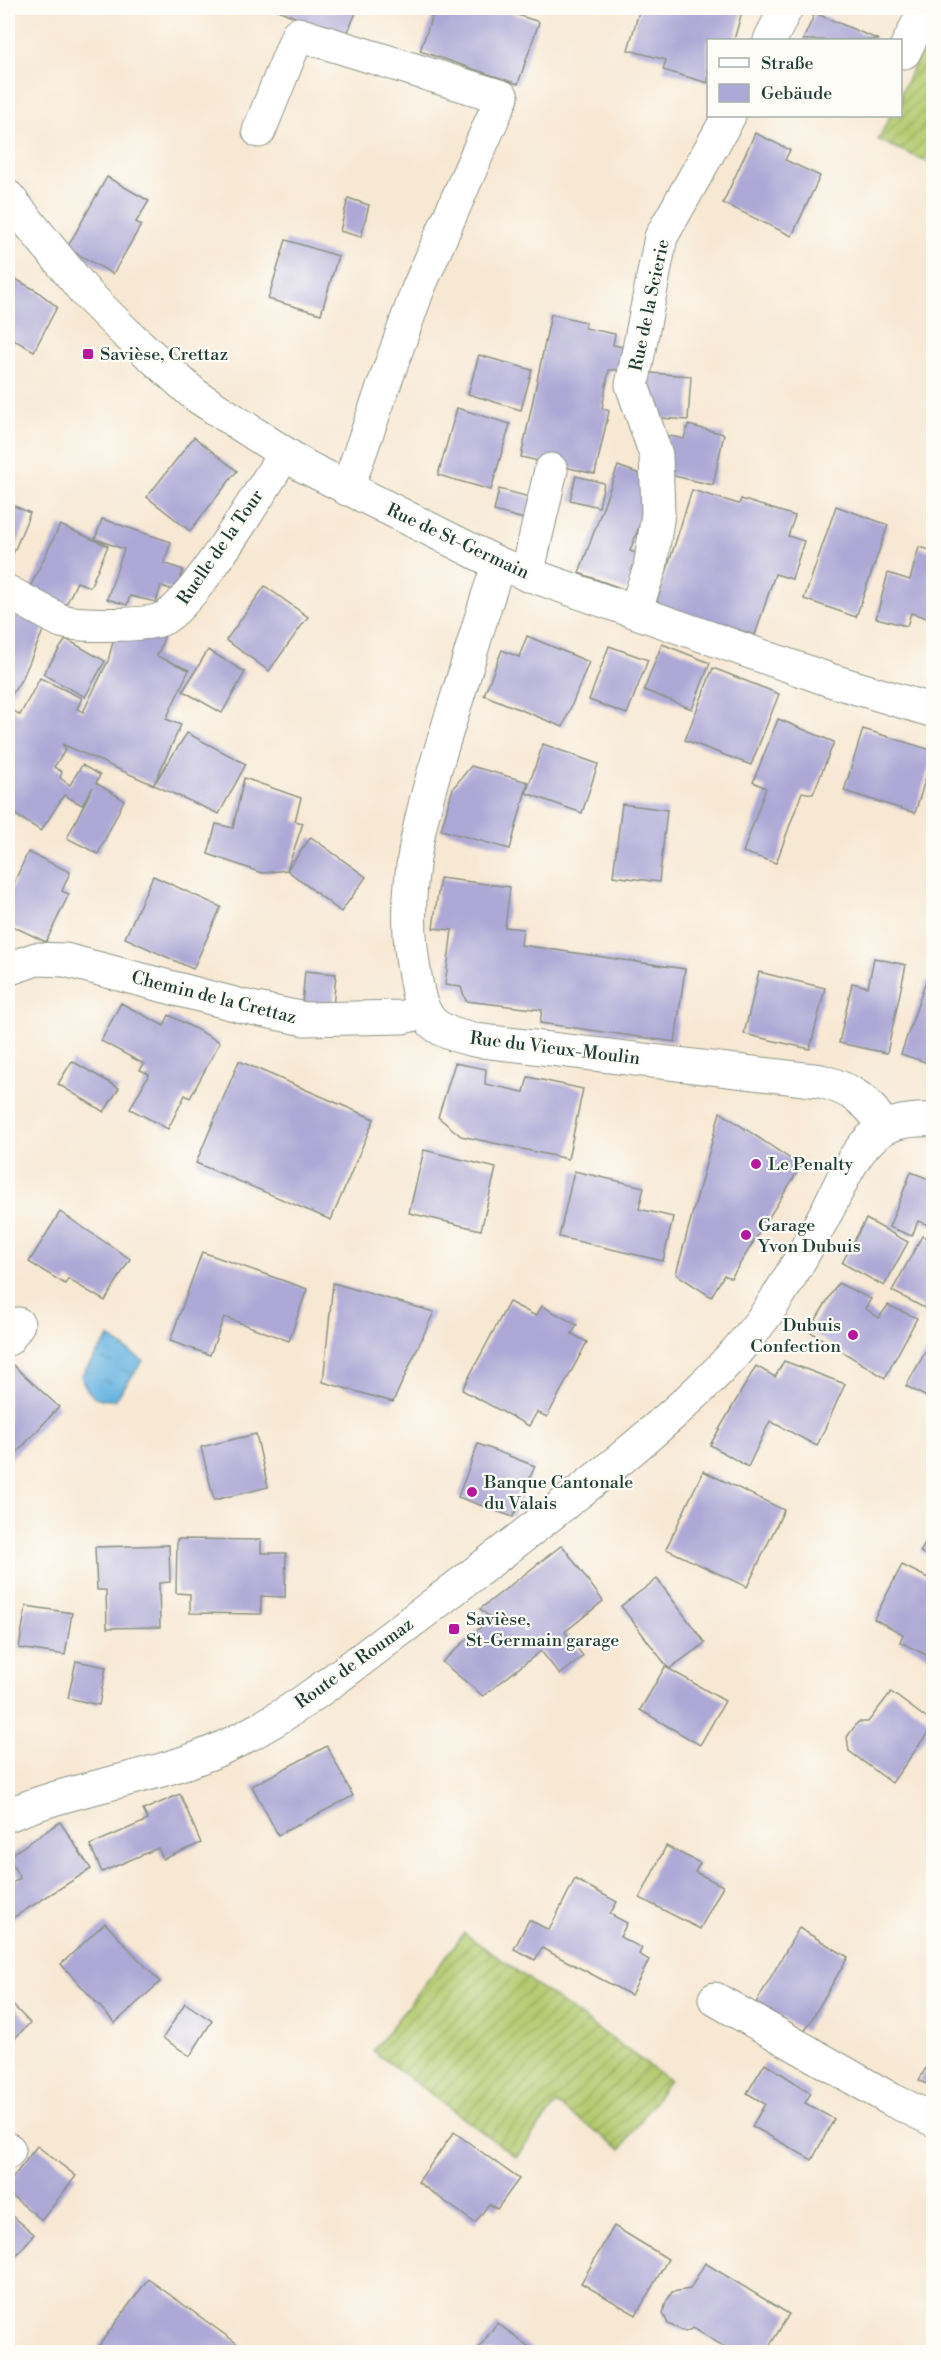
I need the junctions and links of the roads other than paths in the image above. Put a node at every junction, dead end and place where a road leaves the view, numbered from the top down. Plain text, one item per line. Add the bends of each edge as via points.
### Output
1 (786, 8) edge
2 (926, 8) edge
3 (770, 39) edge
4 (904, 52) dead end
5 (728, 117) edge
6 (259, 131) dead end
7 (8, 197) edge
8 (8, 236) edge
9 (51, 251) junction
10 (284, 455) junction
11 (551, 470) dead end
12 (347, 489) junction
13 (513, 569) junction
14 (8, 592) edge
15 (635, 611) junction
16 (933, 711) edge
17 (8, 969) edge
18 (425, 1012) junction
19 (933, 1120) edge
20 (884, 1128) junction
21 (8, 1815) edge
22 (715, 1999) dead end
23 (933, 2120) edge

1 - 3 street
2 - 4 street
5 - 15 street, Rue de la Scierie via 661,237 632,385 656,455 658,513 650,568
6 - 12 street via 298,34 502,97 418,289
7 - 9 street, Rue de St-Germain
8 - 9 street
9 - 10 street, Rue de St-Germain via 126,333 195,395
10 - 12 street, Rue de St-Germain
10 - 14 street, Ruelle de la Tour via 200,582 167,617 151,622 71,623
11 - 13 street
12 - 13 street, Rue de St-Germain
13 - 15 street, Rue de St-Germain
13 - 18 street via 434,775 413,853 408,917 414,968
15 - 16 street, Rue de St-Germain via 830,680
17 - 18 street, Chemin de la Crettaz via 36,959 65,960 304,1019 403,1017
18 - 20 street, Rue du Vieux-Moulin via 440,1029 474,1040 841,1086 858,1095
19 - 20 street via 901,1122
20 - 21 street, Route de Roumaz via 864,1145 852,1163 766,1314 704,1386 566,1504 270,1722 197,1758 65,1794
22 - 23 street

